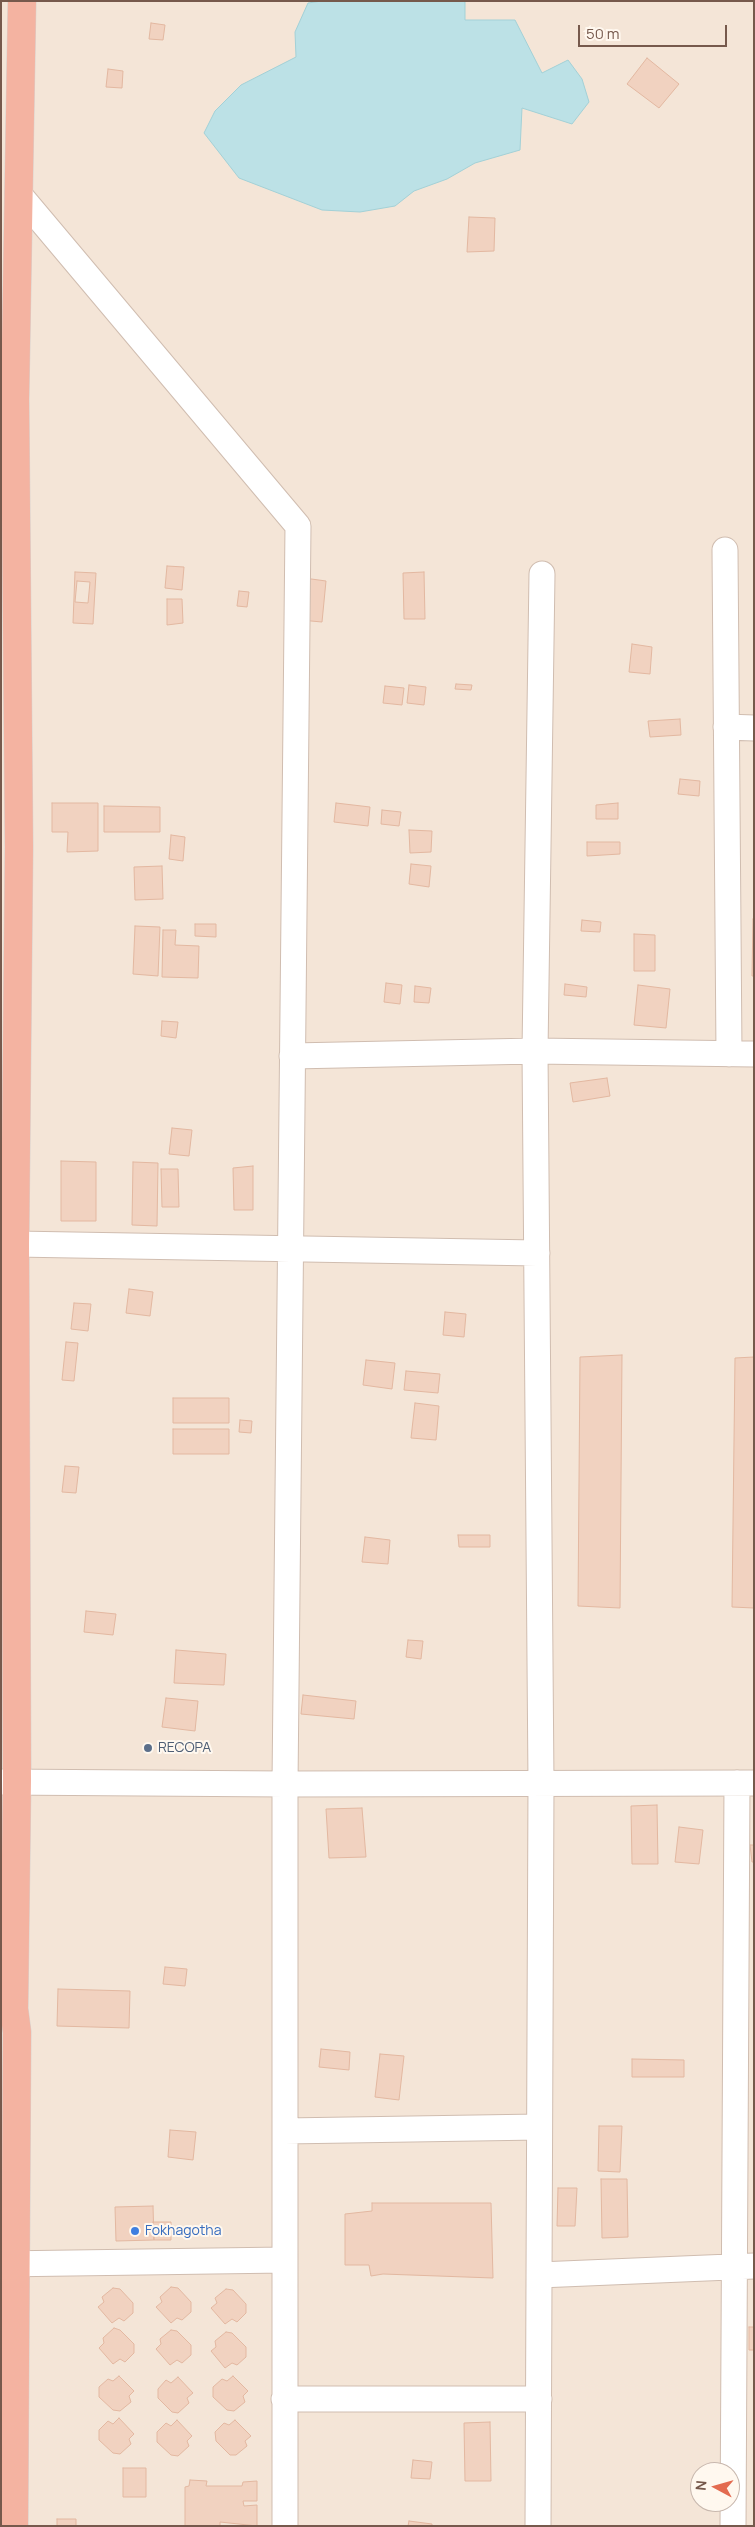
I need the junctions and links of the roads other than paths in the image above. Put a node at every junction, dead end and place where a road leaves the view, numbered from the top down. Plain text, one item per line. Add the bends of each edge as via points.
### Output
1 (22, 1) edge
2 (18, 193) junction
3 (9, 537) edge
4 (725, 550) dead end
5 (542, 574) dead end
6 (726, 727) junction
7 (754, 728) edge
8 (535, 1051) junction
9 (729, 1054) junction
10 (754, 1054) edge
11 (292, 1056) junction
12 (15, 1244) junction
13 (289, 1248) junction
14 (537, 1253) junction
15 (8, 1415) edge
16 (9, 1781) edge
17 (541, 1783) junction
18 (745, 1783) edge
19 (285, 1784) junction
20 (9, 2032) edge
21 (540, 2127) junction
22 (285, 2131) junction
23 (284, 2260) junction
24 (8, 2264) edge
25 (744, 2267) edge
26 (539, 2275) junction
27 (284, 2399) junction
28 (539, 2400) junction
29 (14, 2526) edge
30 (285, 2526) edge
31 (538, 2526) edge
32 (733, 2526) edge

1 - 2 highway
2 - 3 highway
2 - 11 street via 298,526
3 - 12 highway via 19,847
4 - 6 street
5 - 8 street
6 - 7 street
6 - 9 street
8 - 9 street
8 - 11 street
8 - 14 street
9 - 10 street
11 - 13 street
12 - 13 street
12 - 15 highway
13 - 14 street
13 - 19 street
14 - 17 street
15 - 16 highway
16 - 19 street
16 - 20 highway via 14,2009
17 - 18 street
17 - 19 street
17 - 21 street
18 - 25 street
19 - 22 street
20 - 24 highway
21 - 22 street
21 - 26 street
22 - 23 street
23 - 24 street
23 - 27 street
24 - 29 highway
25 - 26 street
25 - 32 street
26 - 28 street
27 - 28 street
27 - 30 street
28 - 31 street

